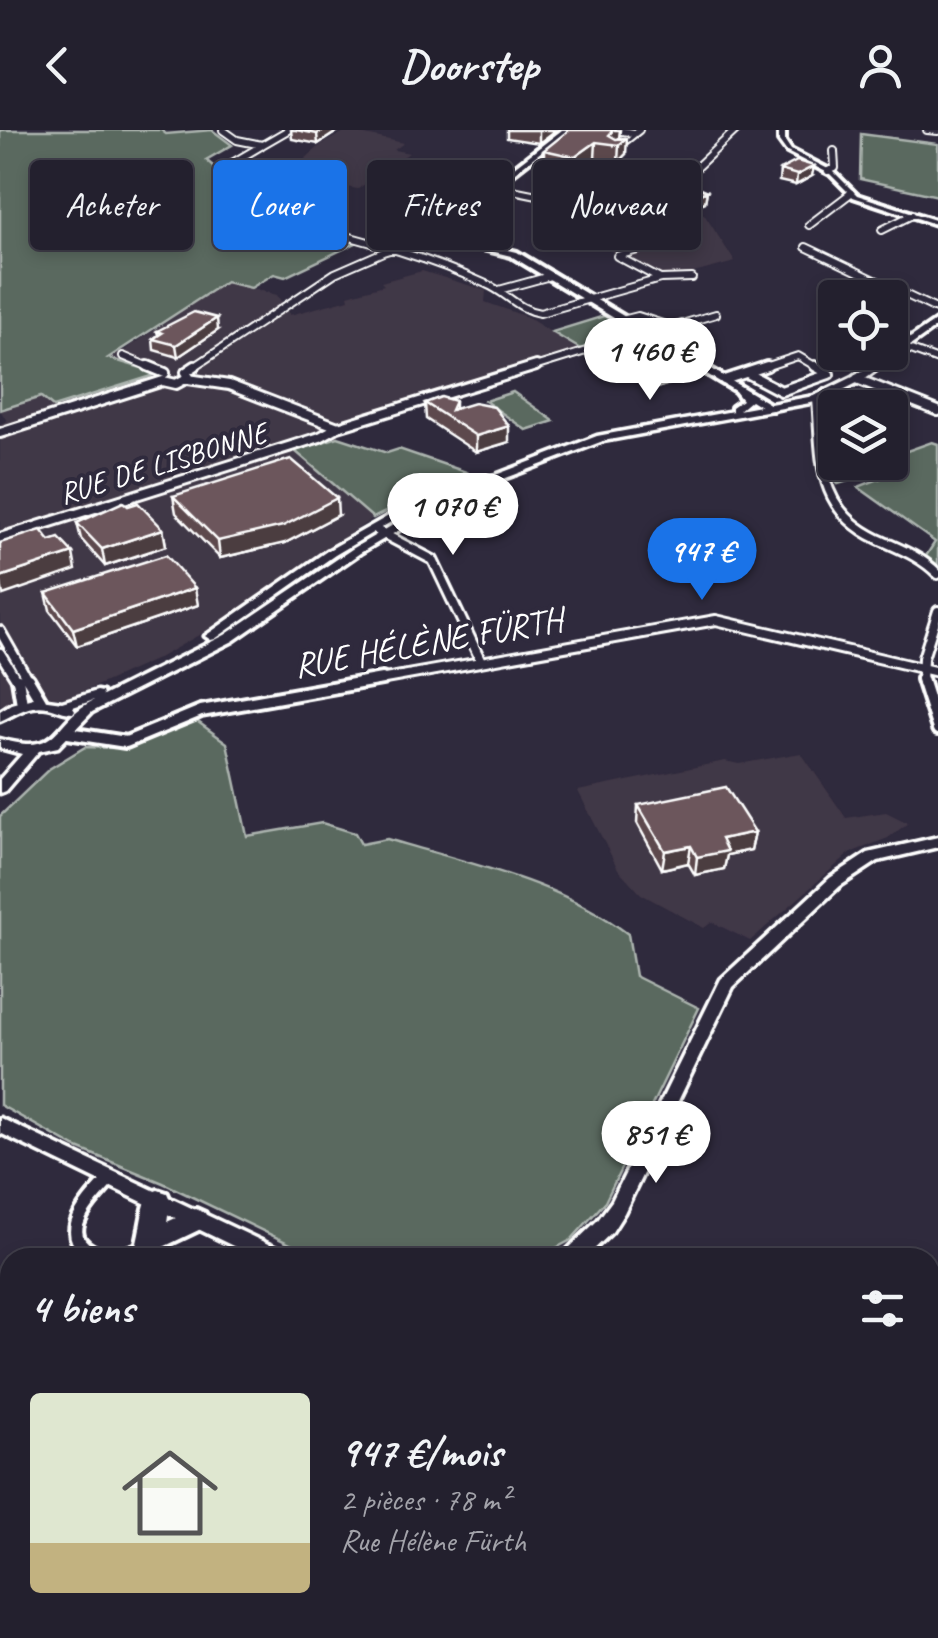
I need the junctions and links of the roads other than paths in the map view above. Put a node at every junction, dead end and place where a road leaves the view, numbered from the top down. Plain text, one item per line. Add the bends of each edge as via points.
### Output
1 (223, 130) edge
2 (288, 130) edge
3 (566, 130) edge
4 (577, 130) edge
5 (615, 130) edge
6 (736, 130) edge
7 (782, 130) edge
8 (928, 130) edge
9 (938, 131) edge
10 (637, 132) edge
11 (262, 145) junction
12 (616, 150) edge
13 (834, 151) dead end
14 (237, 160) edge
15 (828, 171) junction
16 (513, 174) edge
17 (513, 176) edge
18 (513, 190) edge
19 (851, 193) junction
20 (912, 215) junction
21 (938, 223) edge
22 (809, 224) dead end
23 (882, 230) dead end
24 (806, 247) dead end
25 (389, 250) edge
26 (394, 250) edge
27 (501, 250) edge
28 (638, 250) edge
29 (550, 276) junction
30 (692, 278) dead end
31 (660, 279) junction
32 (499, 290) junction
33 (590, 300) junction
34 (938, 310) edge
35 (716, 314) dead end
36 (622, 320) junction
37 (938, 322) edge
38 (644, 333) junction
39 (908, 344) edge
40 (908, 350) edge
41 (123, 356) dead end
42 (938, 360) edge
43 (871, 370) edge
44 (747, 373) junction
45 (187, 376) junction
46 (164, 377) junction
47 (724, 380) junction
48 (857, 380) junction
49 (737, 389) junction
50 (812, 400) junction
51 (768, 407) junction
52 (735, 410) junction
53 (938, 411) edge
54 (338, 427) junction
55 (0, 433) edge
56 (379, 531) junction
57 (0, 538) edge
58 (938, 574) edge
59 (938, 611) edge
60 (2, 641) edge
61 (481, 661) junction
62 (919, 668) junction
63 (938, 672) edge
64 (41, 701) junction
65 (22, 704) junction
66 (63, 706) junction
67 (0, 717) edge
68 (70, 728) junction
69 (938, 728) edge
70 (0, 743) edge
71 (34, 750) junction
72 (17, 772) junction
73 (0, 788) edge
74 (0, 801) edge
75 (938, 842) edge
76 (0, 1125) edge
77 (110, 1179) junction
78 (158, 1200) junction
79 (196, 1220) junction
80 (88, 1248) edge
81 (148, 1248) edge
82 (256, 1248) edge
83 (582, 1248) edge

1 - 11 street
2 - 11 street
3 - 16 street
4 - 17 street
5 - 10 street
6 - 18 street via 683,180 597,165 552,198
7 - 15 street via 789,151
8 - 9 street
10 - 12 street
11 - 14 street
13 - 15 street via 835,168
15 - 19 street
19 - 20 street
19 - 22 street
20 - 21 street
20 - 23 street
24 - 34 street
25 - 45 street via 325,278
26 - 32 street
27 - 29 street
28 - 31 street via 617,256
29 - 32 street
29 - 33 street
30 - 31 street
31 - 33 street
32 - 33 street via 509,303 534,313
33 - 36 street
35 - 36 street via 672,327 638,316
36 - 38 street
37 - 39 main road
38 - 47 street
38 - 54 street, RUE DE LISBONNE
40 - 42 street
41 - 46 street
43 - 48 main road
44 - 44 street via 798,356 829,374 780,391
44 - 47 street
45 - 46 street
45 - 46 street via 176,384
45 - 54 street
46 - 55 street
47 - 49 street
48 - 50 main road
48 - 53 street
49 - 51 street
49 - 52 street via 747,400
50 - 51 main road
50 - 58 street via 819,467 844,516
51 - 52 main road
51 - 56 main road via 572,446
52 - 56 main road via 544,450 448,489
54 - 57 street, RUE DE LISBONNE
56 - 61 street via 433,560
56 - 66 main road via 221,631
56 - 68 main road via 228,638 92,706
59 - 62 street
60 - 64 street
60 - 65 street
61 - 62 street, RUE HÉLÈNE FÜRTH via 716,620
61 - 68 street, RUE HÉLÈNE FÜRTH via 201,711 126,742
62 - 63 street, RUE HÉLÈNE FÜRTH
62 - 69 street
64 - 65 main road
64 - 66 main road
65 - 67 main road
66 - 68 main road
68 - 71 main road
70 - 71 main road
71 - 72 main road
72 - 73 main road
72 - 74 main road
75 - 83 main road via 872,856 728,983 618,1207
76 - 77 main road
77 - 78 main road
77 - 80 street via 76,1220 75,1234
78 - 79 main road
78 - 81 highway
79 - 81 highway
79 - 82 main road

